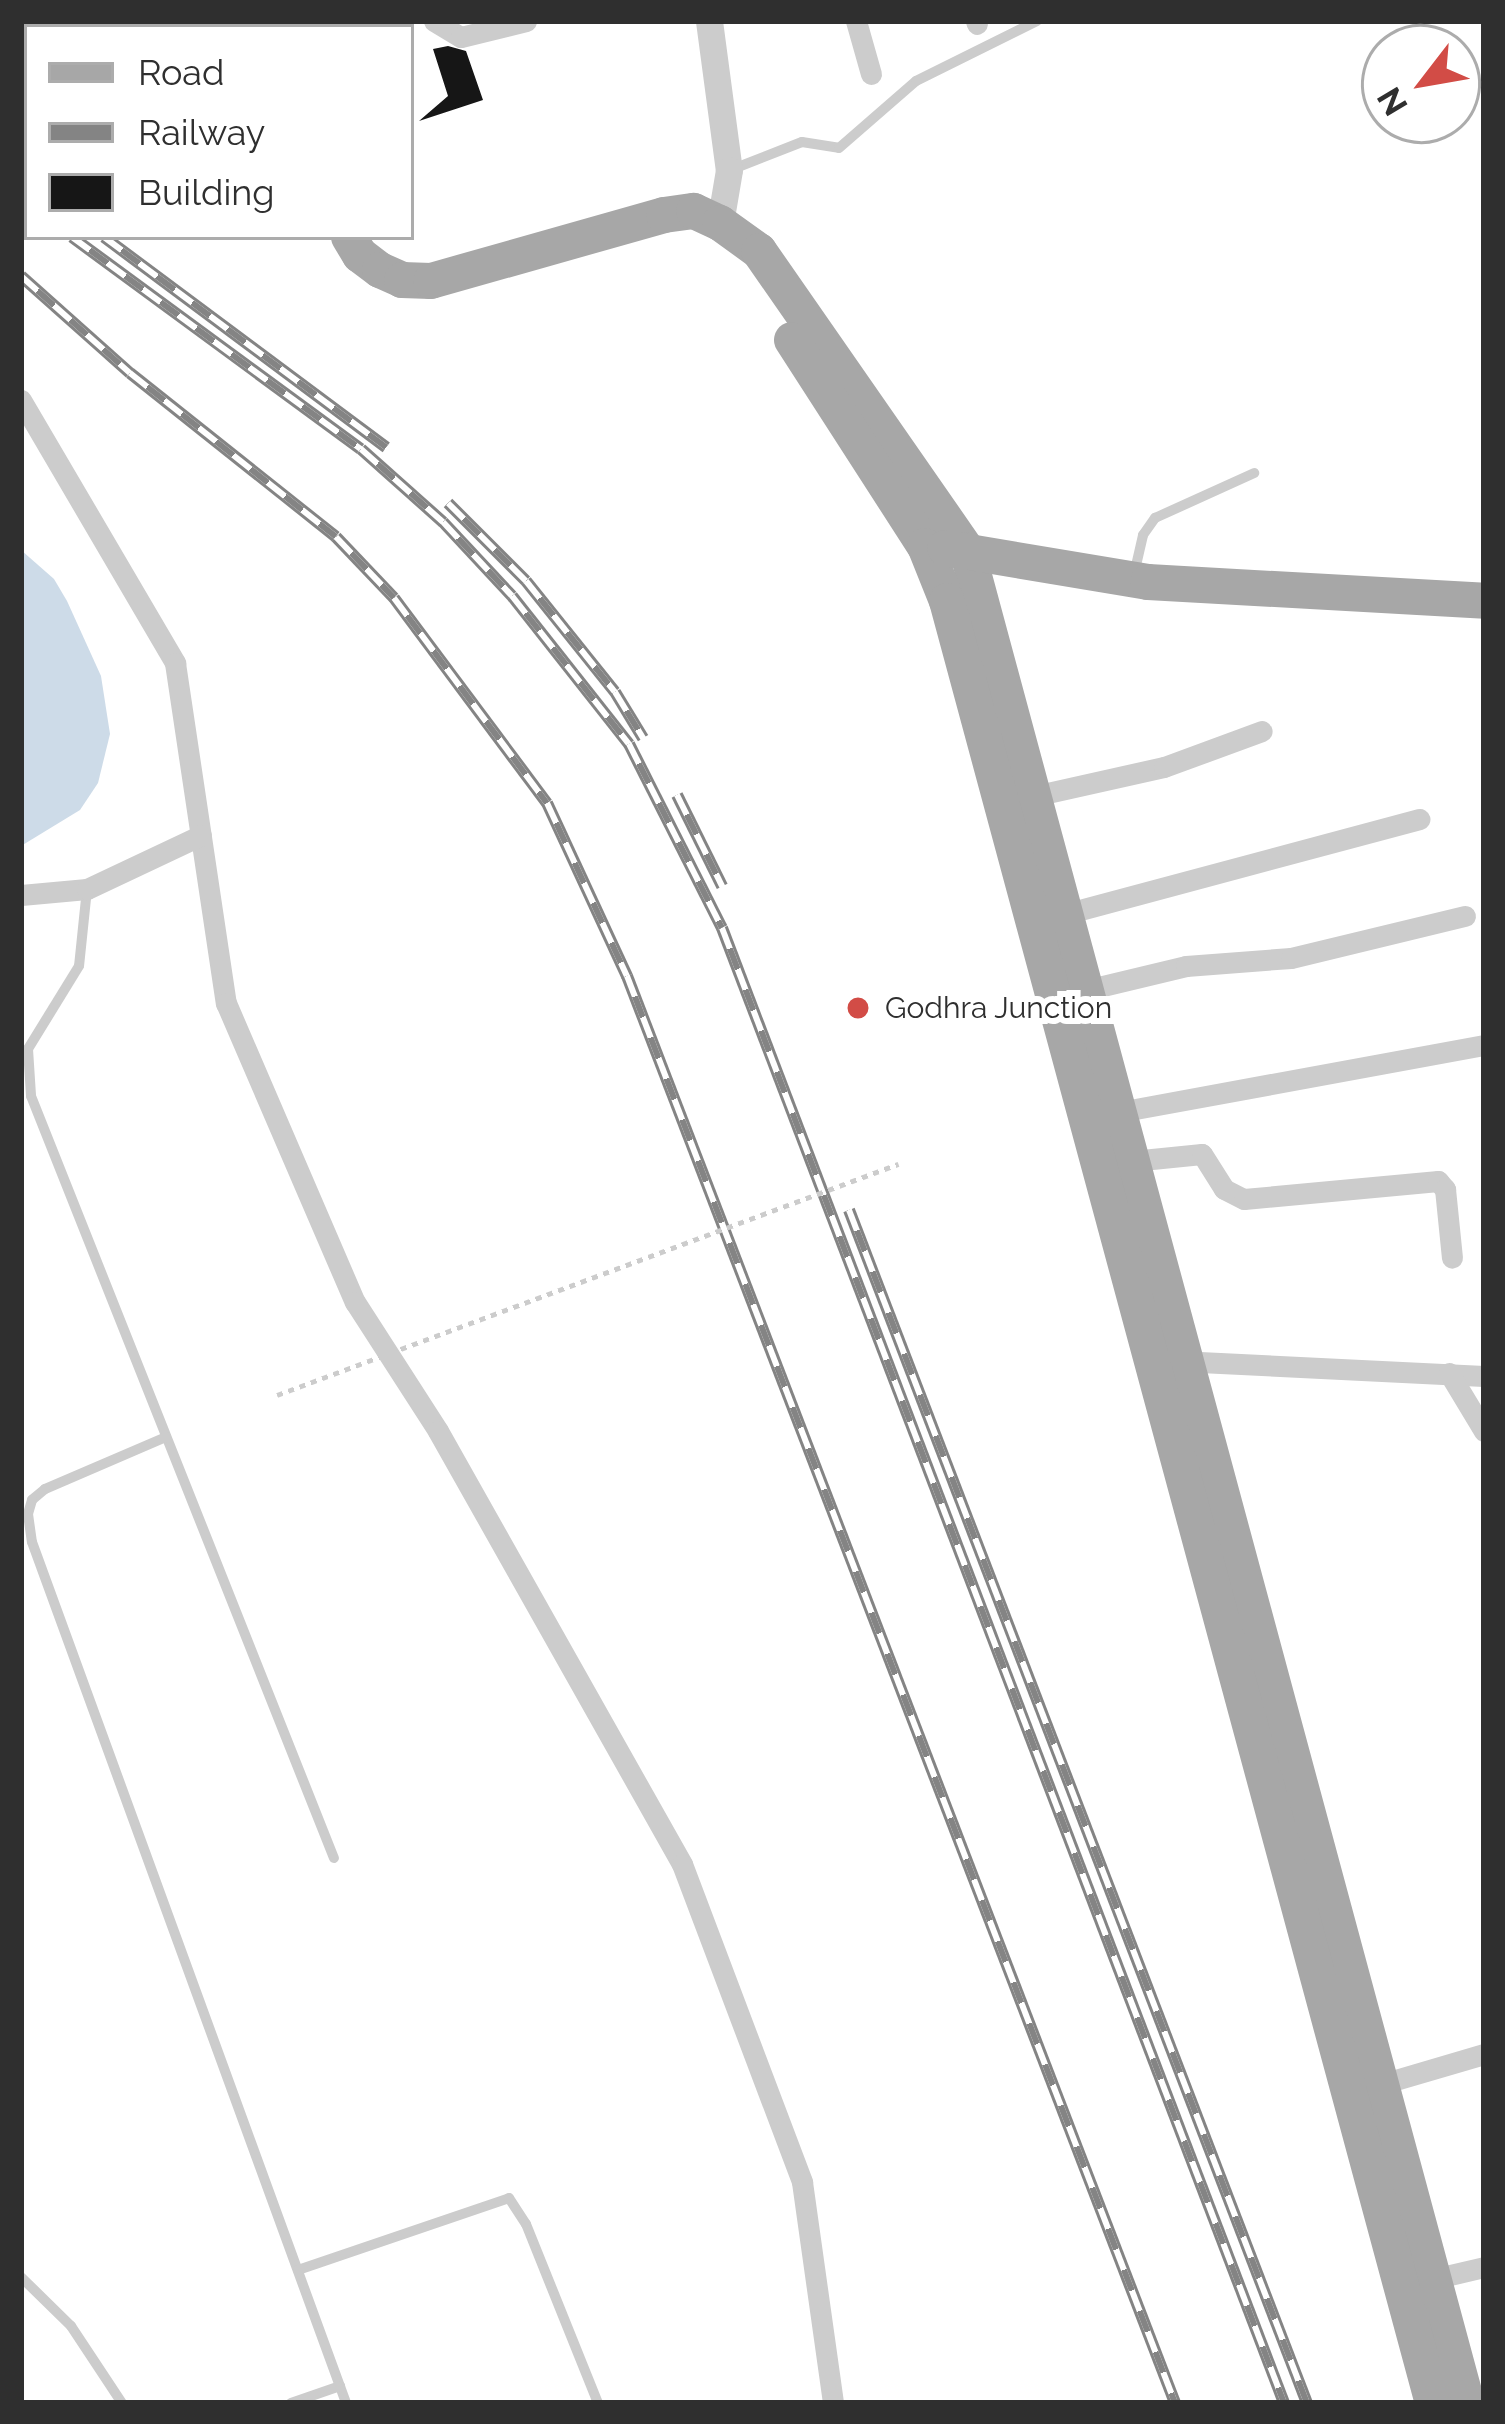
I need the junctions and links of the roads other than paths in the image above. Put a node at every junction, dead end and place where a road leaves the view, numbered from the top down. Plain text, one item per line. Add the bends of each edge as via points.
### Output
1 (434, 21) edge
2 (526, 21) edge
3 (709, 21) edge
4 (856, 21) edge
5 (1037, 21) edge
6 (872, 74) dead end
7 (729, 170) junction
8 (728, 230) junction
9 (352, 240) edge
10 (21, 400) edge
11 (1254, 473) dead end
12 (925, 546) junction
13 (967, 550) junction
14 (1064, 567) junction
15 (1133, 580) junction
16 (963, 599) junction
17 (1484, 601) edge
18 (1262, 731) dead end
19 (1034, 796) junction
20 (1418, 819) dead end
21 (201, 835) junction
22 (87, 889) junction
23 (21, 895) edge
24 (1065, 914) junction
25 (1466, 916) dead end
26 (1086, 990) junction
27 (1484, 1046) edge
28 (1118, 1112) junction
29 (1132, 1161) junction
30 (1452, 1258) dead end
31 (1170, 1364) junction
32 (1449, 1372) junction
33 (1484, 1376) edge
34 (1484, 1430) edge
35 (166, 1437) junction
36 (21, 1493) edge
37 (31, 1506) junction
38 (334, 1858) dead end
39 (1484, 2054) edge
40 (1365, 2089) junction
41 (1484, 2267) edge
42 (298, 2270) junction
43 (21, 2277) edge
44 (1433, 2279) junction
45 (340, 2386) junction
46 (122, 2403) edge
47 (291, 2403) edge
48 (346, 2403) edge
49 (598, 2403) edge
50 (833, 2403) edge
51 (1433, 2403) edge
52 (1467, 2403) edge

1 - 2 street via 461,38
3 - 7 street
4 - 6 street
5 - 7 lane via 916,81 839,148 802,142
7 - 8 street
8 - 9 main road via 694,211 664,215 430,280 380,270
8 - 12 main road
8 - 13 main road via 759,251
10 - 21 street via 175,663
11 - 15 lane via 1155,518
12 - 13 main road
12 - 16 main road
13 - 14 main road
13 - 16 main road
14 - 15 main road
14 - 16 main road
15 - 17 main road
16 - 19 main road
16 - 31 main road
18 - 19 street via 1164,767
19 - 24 main road
20 - 24 street
21 - 22 street
21 - 50 street via 226,1003 355,1302 438,1431 682,1864 802,2182
22 - 23 street
22 - 35 lane via 79,966 28,1048 27,1070
24 - 26 main road
25 - 26 street via 1276,961 1201,964
26 - 28 main road
27 - 28 street
28 - 29 main road
29 - 30 street via 1195,1152 1224,1190 1244,1199 1438,1180
29 - 31 main road
31 - 32 street
31 - 40 main road
32 - 33 street
32 - 34 street
35 - 37 lane via 45,1489
35 - 38 lane
36 - 37 lane
37 - 42 lane via 32,1542
39 - 40 street
40 - 44 main road
40 - 51 main road
41 - 44 street
42 - 45 lane
42 - 49 lane via 509,2198
43 - 46 lane via 71,2326
44 - 52 main road
45 - 47 lane
45 - 48 lane

